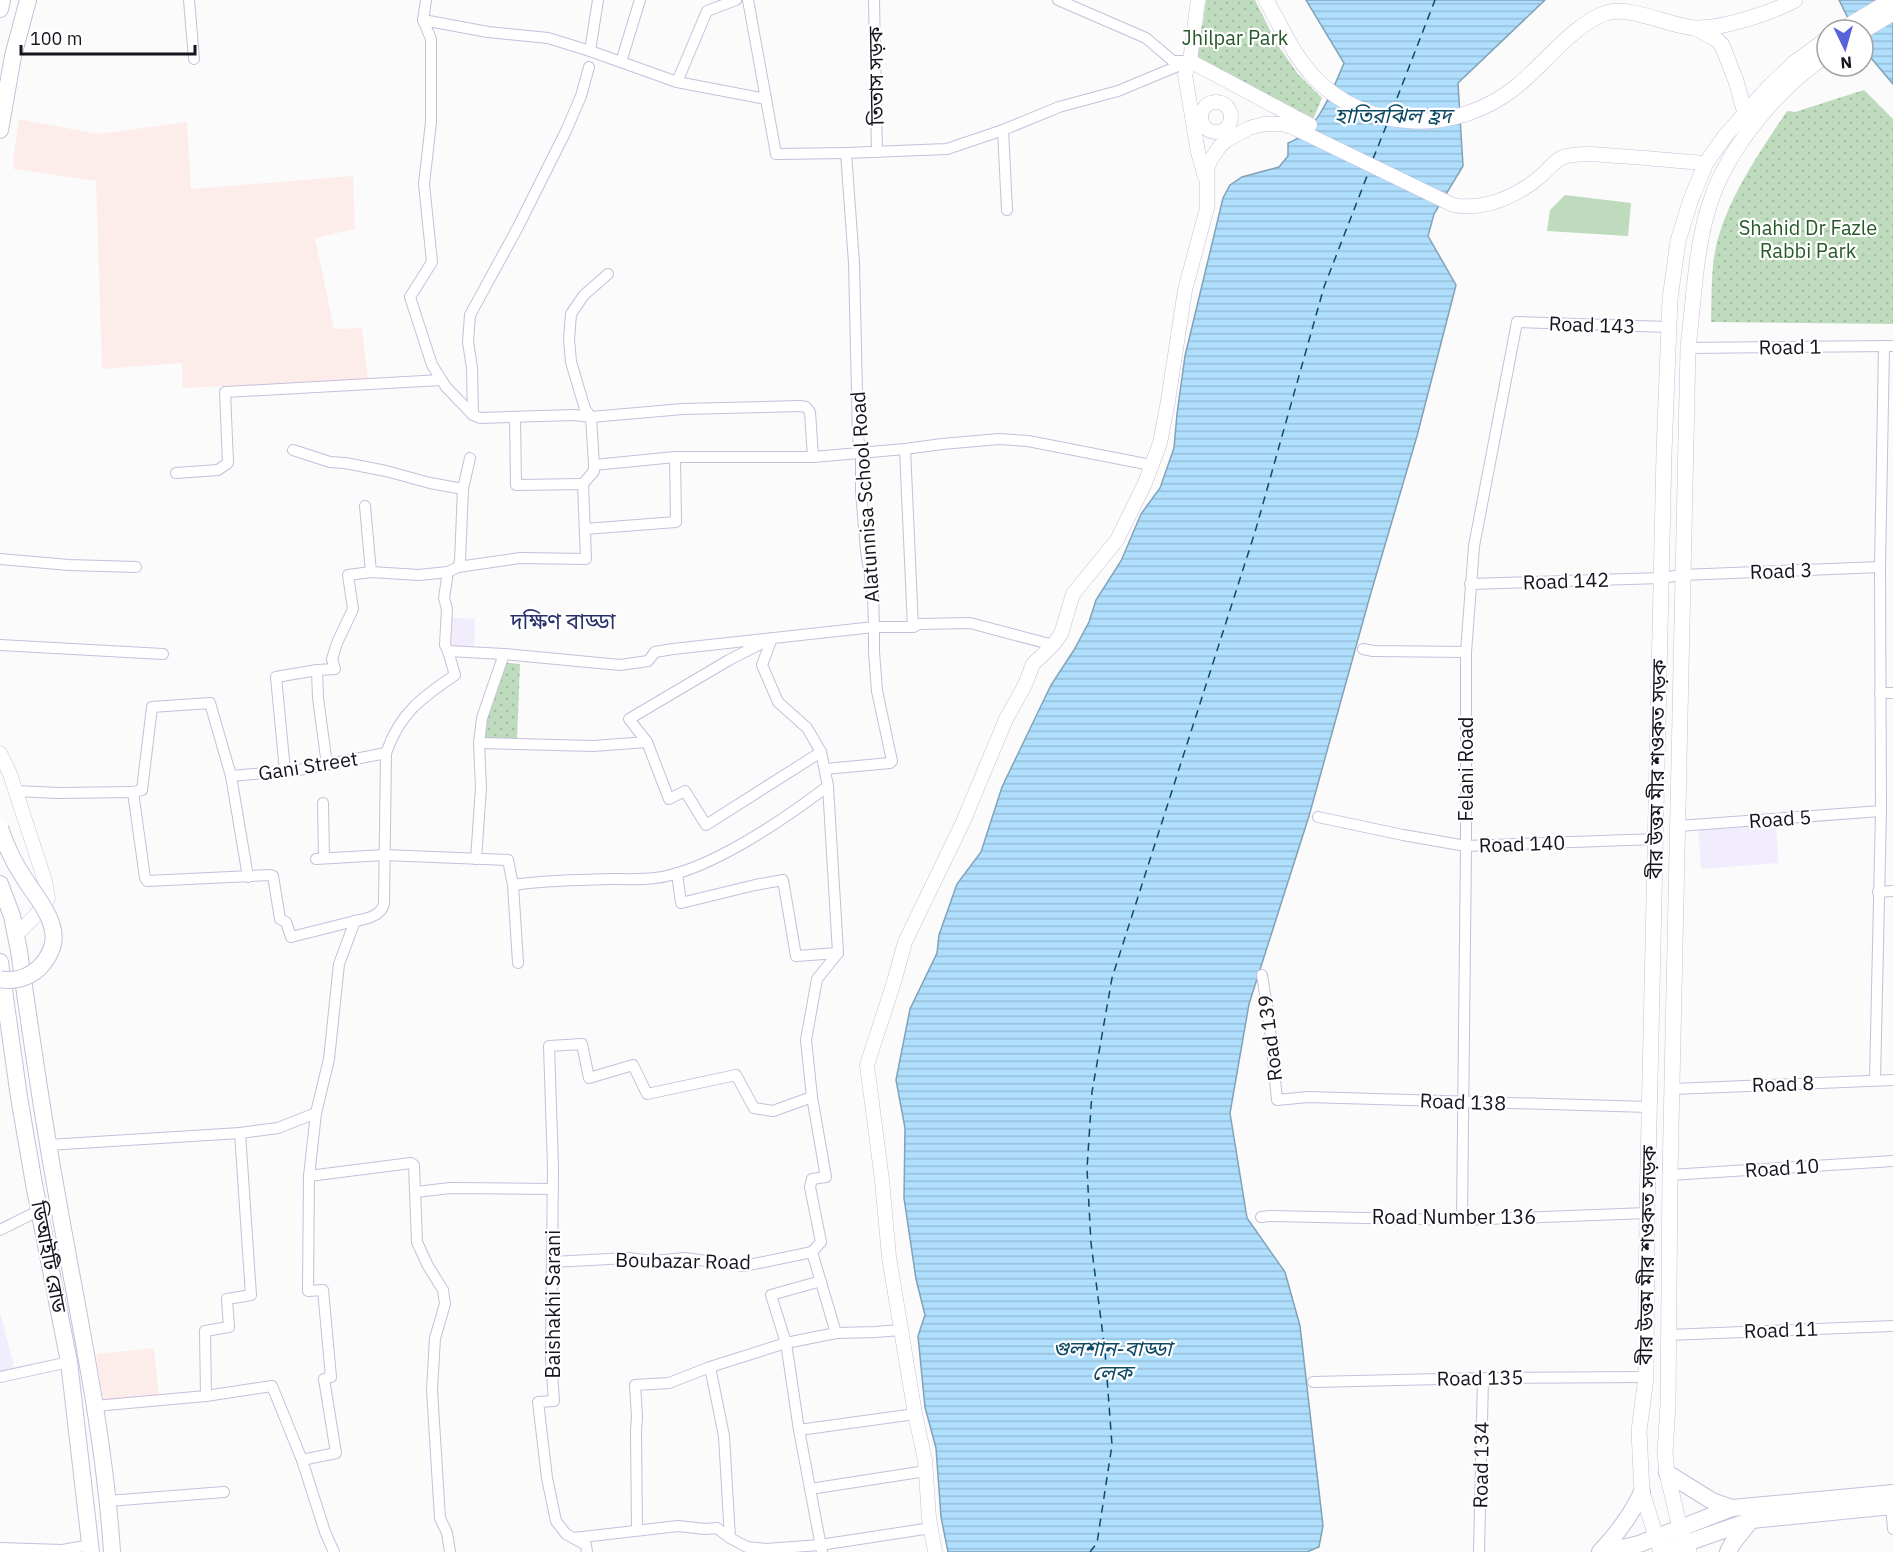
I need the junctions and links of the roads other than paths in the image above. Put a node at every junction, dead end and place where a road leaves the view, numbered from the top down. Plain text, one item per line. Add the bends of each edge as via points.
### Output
1 (2, 0) edge
2 (28, 0) edge
3 (189, 0) edge
4 (426, 0) edge
5 (598, 0) edge
6 (640, 0) edge
7 (736, 0) edge
8 (748, 0) edge
9 (874, 0) edge
10 (1058, 0) edge
11 (1198, 0) edge
12 (1266, 0) edge
13 (1795, 0) edge
14 (1890, 0) edge
15 (0, 9) edge
16 (1893, 14) edge
17 (1860, 18) edge
18 (423, 20) junction
19 (1875, 25) edge
20 (1695, 28) junction
21 (1815, 48) edge
22 (590, 51) junction
23 (194, 59) dead end
24 (1190, 61) junction
25 (621, 62) junction
26 (1815, 64) edge
27 (589, 67) dead end
28 (677, 82) junction
29 (1240, 88) junction
30 (766, 99) junction
31 (1227, 106) junction
32 (1197, 117) junction
33 (1750, 118) junction
34 (1289, 121) junction
35 (0, 130) edge
36 (1003, 130) junction
37 (1229, 132) junction
38 (877, 152) junction
39 (846, 153) junction
40 (1706, 163) junction
41 (1208, 187) junction
42 (1006, 210) dead end
43 (608, 274) dead end
44 (1517, 322) joint
45 (1668, 327) junction
46 (1888, 346) edge
47 (1688, 348) junction
48 (441, 380) junction
49 (473, 415) junction
50 (515, 417) junction
51 (591, 417) junction
52 (905, 449) junction
53 (293, 450) dead end
54 (861, 453) junction
55 (675, 457) junction
56 (813, 457) junction
57 (470, 458) dead end
58 (594, 465) junction
59 (1151, 465) junction
60 (176, 473) dead end
61 (583, 484) junction
62 (463, 489) junction
63 (365, 506) dead end
64 (585, 529) junction
65 (0, 559) edge
66 (136, 567) dead end
67 (1880, 567) junction
68 (453, 570) junction
69 (371, 572) junction
70 (1682, 575) junction
71 (1661, 578) junction
72 (1470, 584) junction
73 (874, 627) junction
74 (913, 627) junction
75 (772, 638) junction
76 (0, 645) edge
77 (1053, 645) junction
78 (1363, 649) dead end
79 (448, 651) junction
80 (1466, 652) junction
81 (163, 654) dead end
82 (504, 654) junction
83 (317, 670) junction
84 (1880, 693) junction
85 (1893, 693) edge
86 (647, 742) junction
87 (479, 743) junction
88 (821, 752) junction
89 (0, 753) edge
90 (386, 753) junction
91 (327, 765) junction
92 (825, 769) junction
93 (285, 771) junction
94 (231, 776) junction
95 (828, 786) junction
96 (16, 791) junction
97 (133, 792) junction
98 (322, 802) dead end
99 (1881, 811) junction
100 (1318, 817) dead end
101 (1678, 826) junction
102 (0, 828) edge
103 (1656, 839) junction
104 (1466, 846) junction
105 (384, 855) junction
106 (476, 859) junction
107 (677, 873) junction
108 (248, 877) junction
109 (0, 884) edge
110 (513, 885) junction
111 (1893, 891) edge
112 (1878, 892) junction
113 (355, 921) junction
114 (16, 935) junction
115 (838, 953) junction
116 (0, 963) edge
117 (518, 963) dead end
118 (1262, 975) dead end
119 (2, 994) edge
120 (1875, 1080) junction
121 (1893, 1080) edge
122 (1673, 1089) junction
123 (812, 1097) junction
124 (1276, 1100) joint
125 (1465, 1103) junction
126 (1649, 1107) junction
127 (316, 1113) junction
128 (240, 1133) junction
129 (48, 1145) junction
130 (1893, 1161) edge
131 (1670, 1175) junction
132 (309, 1176) junction
133 (553, 1189) junction
134 (416, 1192) junction
135 (40, 1210) junction
136 (1647, 1213) junction
137 (1261, 1217) dead end
138 (1462, 1220) junction
139 (0, 1230) edge
140 (812, 1252) junction
141 (552, 1262) junction
142 (821, 1281) junction
143 (1893, 1326) edge
144 (901, 1330) junction
145 (836, 1333) junction
146 (1668, 1335) junction
147 (786, 1343) junction
148 (69, 1362) junction
149 (710, 1367) junction
150 (0, 1377) edge
151 (1646, 1377) junction
152 (1483, 1378) junction
153 (1313, 1382) dead end
154 (206, 1396) junction
155 (94, 1406) junction
156 (915, 1414) junction
157 (799, 1430) junction
158 (302, 1460) junction
159 (926, 1471) junction
160 (1667, 1473) junction
161 (810, 1489) junction
162 (224, 1492) dead end
163 (1642, 1492) junction
164 (108, 1501) junction
165 (1892, 1502) edge
166 (1732, 1508) junction
167 (1752, 1520) junction
168 (931, 1528) junction
169 (1893, 1528) edge
170 (637, 1530) junction
171 (574, 1538) junction
172 (730, 1538) junction
173 (1685, 1541) edge
174 (0, 1548) edge
175 (1660, 1548) edge
176 (91, 1549) edge
177 (112, 1549) edge
178 (586, 1549) edge
179 (821, 1549) edge
180 (61, 1551) edge
181 (334, 1552) edge
182 (450, 1552) edge
183 (935, 1552) edge
184 (1479, 1552) edge
185 (1602, 1552) edge
186 (1728, 1552) edge

1 - 15 main road
2 - 35 main road
3 - 23 street
4 - 18 street
5 - 22 street
6 - 25 street
7 - 28 street via 706,11
8 - 30 street
9 - 38 street, তিতাস সড়ক
10 - 24 street via 1146,39 1173,61
11 - 24 street
12 - 20 main road via 1297,55 1325,88 1363,111 1396,120 1438,120 1469,114 1503,97 1569,38 1605,13 1623,11
13 - 20 main road via 1719,26
14 - 17 main road
16 - 19 main road
18 - 22 street via 548,38
18 - 48 street via 431,39 431,122 424,184 432,262 410,297 432,365
20 - 33 main road via 1722,45
21 - 33 main road, বীর উত্তম মীর শওকত সড়ক via 1794,63
22 - 25 street
24 - 29 street
24 - 32 street via 1185,75
24 - 36 street via 1118,92 1059,107
25 - 28 street
26 - 33 main road, বীর উত্তম মীর শওকত সড়ক
27 - 49 street via 566,131 470,315
28 - 30 street
29 - 31 street
29 - 34 street
30 - 39 street via 776,154
31 - 32 street via 1213,103
31 - 37 street
32 - 37 street via 1206,128
32 - 41 street via 1198,152
33 - 40 main road, বীর উত্তম মীর শওকত সড়ক via 1725,136
33 - 47 main road, বীর উত্তম মীর শওকত সড়ক via 1710,203 1700,248
34 - 37 street
34 - 40 street via 1467,208 1509,197 1570,155
36 - 38 street via 947,149
36 - 42 street
37 - 41 street via 1210,161
38 - 39 street
39 - 54 street, Alatunnisa School Road
40 - 45 main road, বীর উত্তম মীর শওকত সড়ক via 1678,241
41 - 59 street via 1207,208 1185,290 1160,443
43 - 51 street via 584,295 571,314 571,362
44 - 45 street, Road 143
44 - 72 street, Felani Road
45 - 71 main road, বীর উত্তম মীর শওকত সড়ক
46 - 47 street, Road 1
46 - 67 street
47 - 70 main road, বীর উত্তম মীর শওকত সড়ক
48 - 49 street
48 - 60 street via 225,392 228,463 218,470
49 - 50 street
50 - 51 street
50 - 61 street via 516,485
51 - 56 street via 683,409 800,406 810,412
51 - 58 street
52 - 54 street
52 - 59 street via 1028,441
52 - 74 street
53 - 62 street via 330,462
54 - 56 street
54 - 73 street, Alatunnisa School Road
55 - 56 street
55 - 58 street
55 - 64 street via 676,522
57 - 62 street
58 - 61 street via 594,471
59 - 77 street via 1117,540 1073,594 1061,634
61 - 64 street
62 - 68 street via 460,561
63 - 69 street
64 - 68 street via 586,559 520,558
65 - 66 street
67 - 70 street, Road 3
67 - 84 street
68 - 69 street via 419,575
68 - 79 street via 444,598
69 - 83 street via 348,574 353,609 332,659 335,669
70 - 71 street, Road 3
70 - 101 main road, বীর উত্তম মীর শওকত সড়ক
71 - 72 street, Road 142
71 - 103 main road, বীর উত্তম মীর শওকত সড়ক
72 - 80 street, Felani Road
73 - 74 street
73 - 75 street, Alatunnisa School Road
73 - 92 street via 877,691 892,761
74 - 77 street via 970,623
75 - 82 street, Alatunnisa School Road via 655,652 648,661 621,665
75 - 86 street via 629,719
75 - 88 street via 762,665 778,702 807,728
76 - 81 street
77 - 144 street via 1034,664 1006,719 963,822 905,942 867,1065
78 - 80 street
79 - 82 street, Alatunnisa School Road
79 - 90 street via 455,675 406,713 392,734
80 - 104 street, Felani Road
82 - 87 street via 482,718
83 - 91 street
83 - 93 street via 276,677
84 - 85 street
84 - 99 street
86 - 87 street via 593,746
86 - 88 street via 669,799 684,791 706,825
87 - 106 street via 482,788
88 - 92 street
89 - 96 street
90 - 91 street, Gani Street
90 - 105 street
91 - 93 street, Gani Street
92 - 95 street
93 - 94 street, Gani Street
94 - 97 street, Gani Street via 210,704 153,707 142,790
94 - 108 street, Gani Street
95 - 107 street via 718,857
95 - 115 street
96 - 97 street
96 - 114 street via 48,899
97 - 108 street via 147,880
98 - 105 street via 320,859
99 - 101 street, Road 5
99 - 112 street
100 - 104 street, Road 140
101 - 122 main road, বীর উত্তম মীর শওকত সড়ক
102 - 119 main road, bridge via 53,931 51,951 41,966
103 - 104 street, Road 140
103 - 126 main road, বীর উত্তম মীর শওকত সড়ক
104 - 125 street, Felani Road
105 - 106 street
105 - 113 street via 383,910
106 - 110 street via 508,860
107 - 110 street via 656,878 549,880
107 - 115 street via 681,903 783,880 796,956
108 - 113 street via 273,876 280,919 286,922 291,937
109 - 114 main road, ডিআইটি রোড
110 - 117 street
111 - 112 street
112 - 120 street
113 - 127 street via 339,964 329,1059
114 - 129 main road, ডিআইটি রোড
115 - 123 street via 818,979 806,1040
116 - 119 main road, ডিআইটি রোড
118 - 124 street, Road 139
119 - 135 main road, ডিআইটি রোড
120 - 121 street, Road 8
120 - 122 street, Road 8
122 - 126 main road
122 - 131 main road, বীর উত্তম মীর শওকত সড়ক
123 - 133 street, Baishakhi Sarani via 772,1111 754,1108 736,1075 647,1094 633,1065 589,1078 582,1044 549,1046
123 - 140 street via 826,1177 812,1179 810,1187 820,1242
124 - 125 street, Road 138 via 1308,1097
125 - 126 street, Road 138
125 - 138 street, Felani Road
126 - 136 main road, বীর উত্তম মীর শওকত সড়ক
127 - 128 street via 278,1128
127 - 132 street
128 - 129 street
128 - 154 street via 251,1295 227,1299 229,1327 205,1331
129 - 155 main road, ডিআইটি রোড
130 - 131 street, Road 10
131 - 146 main road, বীর উত্তম মীর শওকত সড়ক
132 - 134 street via 413,1164
132 - 158 street via 308,1291 323,1290 331,1377 324,1379 336,1453
133 - 134 street via 450,1188
133 - 141 street, Baishakhi Sarani
134 - 182 street via 417,1242 443,1290 445,1304 435,1338 432,1390 440,1518
135 - 139 street
135 - 148 main road, ডিআইটি রোড
136 - 138 street, Road Number 136
136 - 151 main road, বীর উত্তম মীর শওকত সড়ক
137 - 138 street, Road Number 136
140 - 141 street, Boubazar Road via 744,1266 685,1258
140 - 142 street
141 - 171 street, Baishakhi Sarani via 554,1401 538,1402 556,1521
142 - 145 street
142 - 147 street via 771,1295
143 - 146 street, Road 11
144 - 145 street
144 - 156 street
145 - 147 street
146 - 160 main road, বীর উত্তম মীর শওকত সড়ক
147 - 149 street
147 - 157 street
148 - 150 street
148 - 176 main road, ডিআইটি রোড
149 - 170 street via 669,1383 635,1385
149 - 172 street via 724,1436
151 - 152 street, Road 135
151 - 163 main road, বীর উত্তম মীর শওকত সড়ক via 1639,1431
152 - 153 street, Road 135
152 - 184 street, Road 134
154 - 155 street
154 - 158 street via 272,1386
155 - 164 main road, ডিআইটি রোড
156 - 157 street
156 - 159 street
157 - 161 street
158 - 181 street
159 - 161 street
159 - 168 street
160 - 166 main road via 1712,1501
160 - 173 main road, বীর উত্তম মীর শওকত সড়ক
161 - 179 street
162 - 164 street
163 - 175 main road, বীর উত্তম মীর শওকত সড়ক
163 - 185 main road via 1632,1514
164 - 177 main road, ডিআইটি রোড
165 - 166 main road
165 - 167 main road
165 - 169 street
166 - 173 main road
167 - 173 main road
167 - 186 main road
168 - 179 street
168 - 183 street
170 - 171 street
170 - 172 street via 717,1528
171 - 178 street, Baishakhi Sarani
172 - 179 street via 747,1547
173 - 175 main road
174 - 180 street
175 - 185 main road via 1639,1544
176 - 177 main road
176 - 180 street

